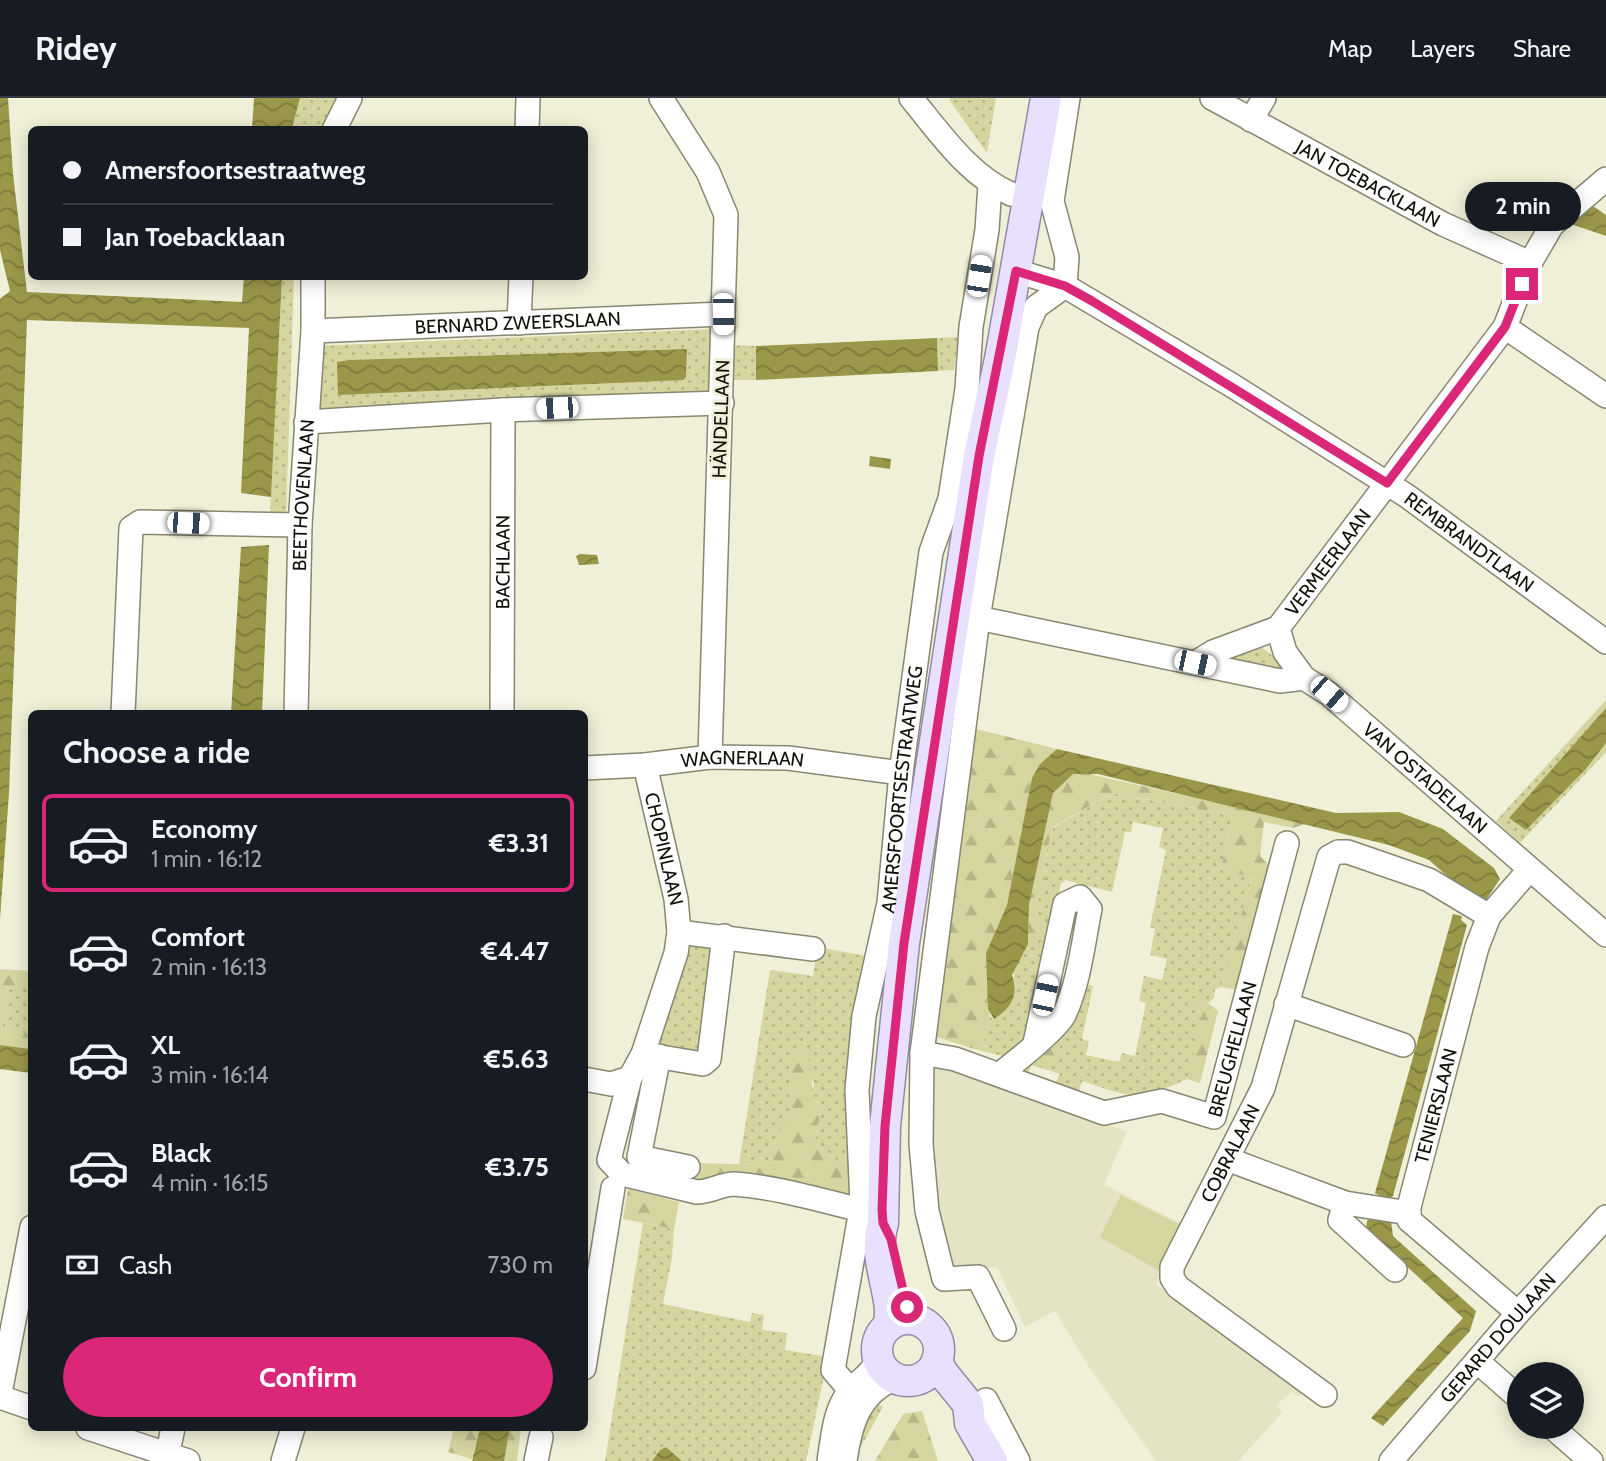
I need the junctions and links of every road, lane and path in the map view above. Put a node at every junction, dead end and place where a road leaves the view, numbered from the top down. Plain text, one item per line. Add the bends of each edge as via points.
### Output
1 (350, 98) edge
2 (528, 98) edge
3 (662, 98) edge
4 (911, 98) edge
5 (1027, 98) edge
6 (1046, 98) edge
7 (1068, 98) edge
8 (1212, 98) edge
9 (1264, 98) edge
10 (1251, 120) junction
11 (336, 126) edge
12 (527, 126) edge
13 (1606, 179) edge
14 (1000, 190) junction
15 (1530, 262) junction
16 (1007, 269) junction
17 (313, 280) edge
18 (521, 280) edge
19 (1065, 286) junction
20 (723, 314) junction
21 (519, 324) junction
22 (1505, 327) junction
23 (313, 331) junction
24 (1606, 396) edge
25 (722, 402) junction
26 (503, 410) junction
27 (306, 422) junction
28 (1387, 483) junction
29 (300, 525) junction
30 (978, 618) junction
31 (1278, 628) junction
32 (1606, 642) edge
33 (1195, 663) junction
34 (1304, 678) junction
35 (123, 710) edge
36 (296, 710) edge
37 (502, 710) edge
38 (710, 757) junction
39 (645, 765) junction
40 (588, 768) edge
41 (901, 773) junction
42 (1287, 843) dead end
43 (1529, 870) junction
44 (1489, 916) junction
45 (679, 932) junction
46 (1606, 935) edge
47 (724, 936) junction
48 (813, 949) dead end
49 (1286, 1003) junction
50 (1035, 1043) junction
51 (1404, 1045) dead end
52 (922, 1053) junction
53 (651, 1055) junction
54 (1000, 1074) junction
55 (630, 1078) junction
56 (588, 1080) edge
57 (1227, 1159) junction
58 (688, 1167) dead end
59 (613, 1188) dead end
60 (1345, 1203) junction
61 (1409, 1213) junction
62 (872, 1217) junction
63 (1606, 1217) edge
64 (28, 1248) edge
65 (1395, 1270) dead end
66 (1518, 1313) junction
67 (902, 1323) junction
68 (1004, 1329) dead end
69 (588, 1343) edge
70 (1476, 1361) junction
71 (907, 1369) junction
72 (1507, 1388) edge
73 (0, 1395) edge
74 (1325, 1395) dead end
75 (856, 1397) junction
76 (28, 1406) edge
77 (978, 1412) junction
78 (96, 1431) edge
79 (173, 1431) edge
80 (292, 1431) edge
81 (1566, 1439) edge
82 (173, 1459) edge
83 (283, 1461) edge
84 (829, 1461) edge
85 (845, 1461) edge
86 (992, 1461) edge
87 (1018, 1461) edge
88 (1391, 1461) edge
89 (1591, 1461) edge

1 - 11 street
2 - 12 street
3 - 20 street, HÄNDELLAAN via 708,172 726,215
4 - 14 street via 946,141
5 - 14 main road, AMERSFOORTSESTRAATWEG
6 - 16 main road, AMERSFOORTSESTRAATWEG
7 - 19 street via 1052,201 1066,257
8 - 10 street, JAN TOEBACKLAAN
9 - 10 street
10 - 15 street, JAN TOEBACKLAAN via 1443,224
13 - 15 street via 1563,213
14 - 16 main road, AMERSFOORTSESTRAATWEG
14 - 41 street, AMERSFOORTSESTRAATWEG via 987,230 971,327 967,389 950,499 931,552
15 - 22 street
16 - 19 street, REMBRANDTLAAN
16 - 62 main road, AMERSFOORTSESTRAATWEG via 986,351 979,456 904,943
17 - 23 street, BEETHOVENLAAN
18 - 21 street
19 - 28 street, REMBRANDTLAAN
19 - 30 street via 1036,307 1027,327
20 - 21 street, BERNARD ZWEERSLAAN
20 - 25 street, HÄNDELLAAN
21 - 23 street, BERNARD ZWEERSLAAN
22 - 24 street
22 - 28 street, VERMEERLAAN
23 - 27 street, BEETHOVENLAAN
25 - 26 street
25 - 38 street, HÄNDELLAAN
26 - 27 street
26 - 37 street, BACHLAAN
27 - 29 street, BEETHOVENLAAN
28 - 31 street, VERMEERLAAN
28 - 32 street, REMBRANDTLAAN
29 - 35 street via 140,522 131,528
29 - 36 street, BEETHOVENLAAN
30 - 33 street
30 - 52 street
31 - 33 street, VERMEERLAAN
31 - 34 street, VERMEERLAAN via 1285,652
33 - 34 street via 1280,681
34 - 43 street, VAN OSTADELAAN via 1329,694
38 - 39 street, WAGNERLAAN
38 - 41 street, WAGNERLAAN via 788,758
39 - 40 street, WAGNERLAAN
39 - 45 street, CHOPINLAAN via 676,899
41 - 62 street, AMERSFOORTSESTRAATWEG via 889,903 864,1016 857,1090
42 - 54 street, BREUGHELLAAN via 1214,1117 1162,1101 1104,1113
43 - 44 street, TENIERSLAAN
43 - 46 street, VAN OSTADELAAN
44 - 49 street, COBRALAAN via 1429,880 1338,852 1326,861
44 - 61 street, TENIERSLAAN via 1477,947
45 - 47 street, CHOPINLAAN
45 - 53 street, CHOPINLAAN
47 - 48 street, CHOPINLAAN
47 - 53 street via 709,1059 703,1064
49 - 51 street
49 - 57 street, COBRALAAN via 1263,1088
50 - 50 street via 1063,1017 1077,976 1090,909 1080,897 1065,904
50 - 54 street
52 - 54 street, BREUGHELLAAN
52 - 68 street via 921,1144 927,1211 944,1279 978,1277
53 - 55 street, CHOPINLAAN
53 - 58 street via 639,1157
55 - 56 street via 611,1084
55 - 62 street, CHOPINLAAN via 609,1160 622,1174 697,1192 730,1184 786,1191
57 - 60 street
57 - 74 street, COBRALAAN via 1172,1267 1172,1278 1178,1287
59 - 69 street
60 - 61 street
60 - 65 street via 1340,1220
61 - 66 street via 1409,1220
62 - 67 main road, AMERSFOORTSESTRAATWEG via 892,1315
62 - 75 street, AMERSFOORTSESTRAATWEG via 833,1370
63 - 66 street, GERARD DOULAAN
64 - 73 street
66 - 70 street, GERARD DOULAAN
67 - 71 main road, AMERSFOORTSESTRAATWEG via 878,1345
67 - 71 main road via 933,1332 939,1345
70 - 72 street
70 - 88 street, GERARD DOULAAN
71 - 75 street via 874,1369
71 - 77 main road via 956,1415
73 - 76 street
75 - 84 street via 840,1408
75 - 85 street
77 - 86 main road
77 - 87 street
78 - 82 street
79 - 82 street
80 - 83 street
81 - 89 street

